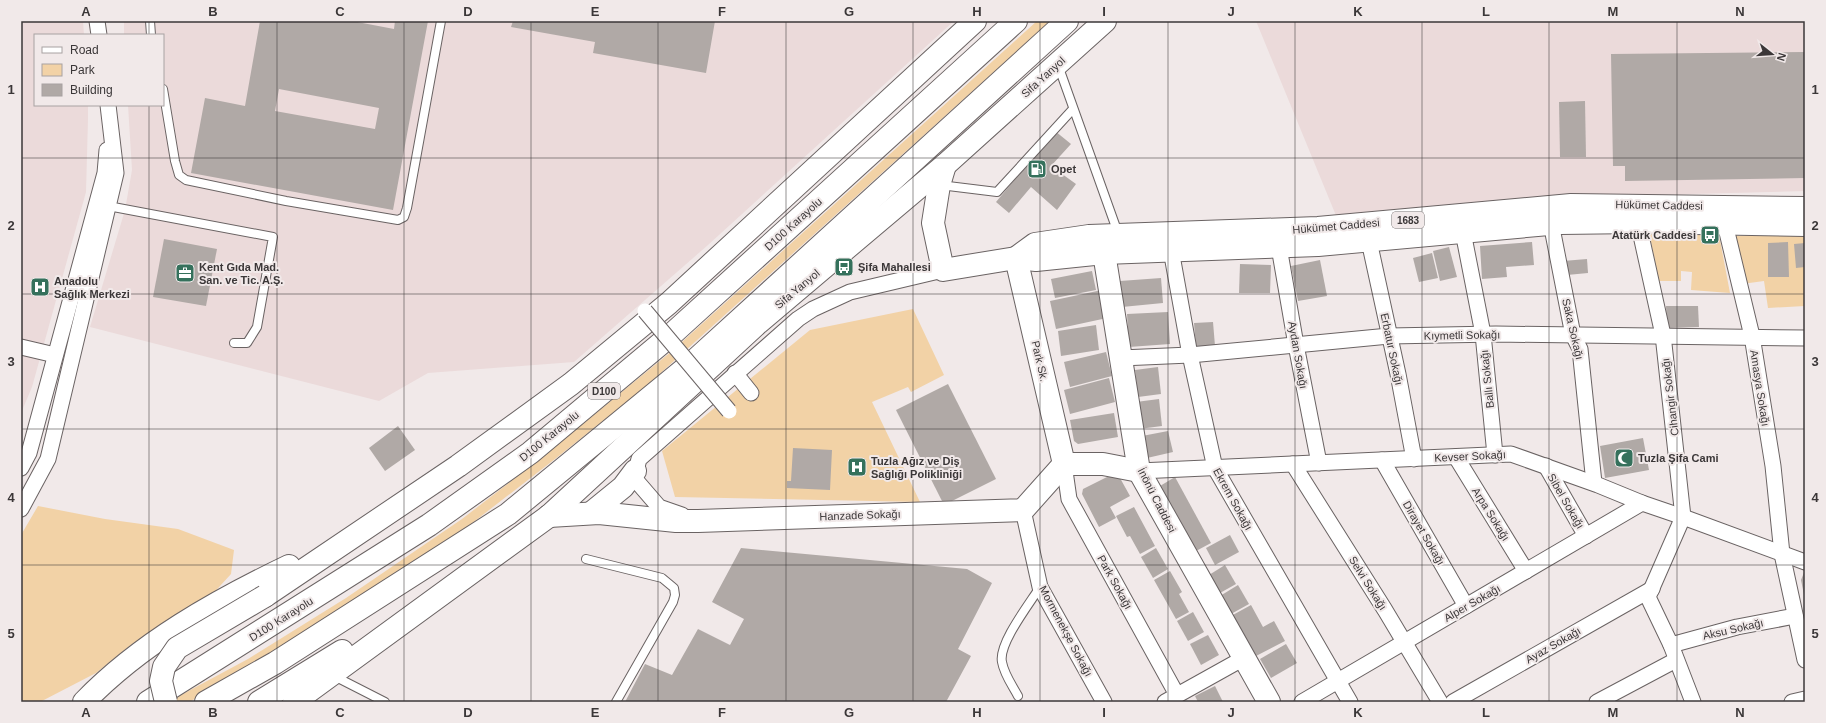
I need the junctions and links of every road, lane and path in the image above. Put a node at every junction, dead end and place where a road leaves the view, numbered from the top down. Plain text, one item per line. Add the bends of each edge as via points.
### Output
1 (97, 21) edge
2 (150, 21) edge
3 (441, 21) edge
4 (975, 21) edge
5 (1016, 21) edge
6 (1068, 21) edge
7 (1105, 21) edge
8 (100, 34) edge
9 (150, 34) edge
10 (1058, 64) junction
11 (164, 94) edge
12 (108, 106) edge
13 (1074, 109) junction
14 (110, 127) junction
15 (942, 175) junction
16 (108, 206) junction
17 (1805, 208) edge
18 (1638, 222) junction
19 (1551, 223) junction
20 (1725, 224) junction
21 (1805, 226) edge
22 (1463, 232) junction
23 (1118, 234) junction
24 (1369, 241) junction
25 (1279, 247) junction
26 (1171, 250) junction
27 (1104, 253) junction
28 (1016, 258) junction
29 (943, 270) junction
30 (645, 311) dead end
31 (1483, 334) junction
32 (1573, 334) junction
33 (1662, 335) junction
34 (1389, 336) junction
35 (1752, 336) junction
36 (1805, 338) edge
37 (234, 343) dead end
38 (1296, 345) junction
39 (21, 347) edge
40 (55, 354) junction
41 (1190, 355) junction
42 (1121, 358) junction
43 (735, 373) junction
44 (751, 393) dead end
45 (729, 411) dead end
46 (1495, 455) junction
47 (1456, 457) junction
48 (1414, 459) junction
49 (1382, 460) junction
50 (1319, 463) junction
51 (1064, 464) junction
52 (1293, 464) junction
53 (1546, 466) junction
54 (21, 468) edge
55 (1215, 468) junction
56 (635, 471) junction
57 (1139, 471) junction
58 (1594, 483) junction
59 (1642, 503) junction
60 (21, 509) edge
61 (1023, 510) junction
62 (591, 513) junction
63 (549, 516) junction
64 (1683, 517) junction
65 (698, 521) junction
66 (364, 529) junction
67 (1586, 536) junction
68 (1782, 554) junction
69 (586, 559) dead end
70 (1805, 562) edge
71 (1526, 571) junction
72 (1040, 587) junction
73 (1652, 588) junction
74 (1466, 606) junction
75 (1795, 616) junction
76 (1404, 642) junction
77 (1671, 644) junction
78 (1244, 658) junction
79 (1676, 660) junction
80 (1805, 660) edge
81 (329, 668) junction
82 (1338, 681) junction
83 (90, 695) edge
84 (1018, 696) dead end
85 (1171, 699) edge
86 (1805, 699) edge
87 (73, 702) edge
88 (148, 702) edge
89 (166, 702) edge
90 (206, 702) edge
91 (259, 702) edge
92 (294, 702) edge
93 (385, 702) edge
94 (616, 702) edge
95 (1104, 702) edge
96 (1269, 702) edge
97 (1302, 702) edge
98 (1350, 702) edge
99 (1440, 702) edge
100 (1453, 702) edge
101 (1597, 702) edge
102 (1692, 702) edge
103 (1792, 702) edge

1 - 8 street
2 - 9 lane
3 - 11 lane via 407,208 404,217 398,220 279,200 186,180 179,175 175,161
4 - 66 main road via 571,384 458,466
5 - 88 main road, D100 Karayolu / D100 via 671,335 530,453 429,525
6 - 90 main road via 693,362 508,514 275,663
7 - 10 main road, Sifa Yanyol
10 - 13 lane
10 - 15 main road, Sifa Yanyol
12 - 14 street
13 - 15 lane via 997,192
13 - 23 lane
14 - 16 street via 116,173
14 - 40 street via 104,173
15 - 29 main road via 933,224
15 - 63 main road, Sifa Yanyol via 758,323
16 - 37 lane via 273,237 257,327 247,343
16 - 60 street via 48,459
17 - 23 main road, Hükümet Caddesi / 1683 via 1571,205 1318,228
18 - 19 main road, Hükümet Caddesi / 1683
18 - 20 main road, Hükümet Caddesi / 1683
18 - 33 street, Cihangir Sokağı
19 - 22 main road, Hükümet Caddesi / 1683
19 - 32 street, Saka Sokağı
20 - 21 main road, Hükümet Caddesi / 1683
20 - 35 street, Amasya Sokağı
22 - 24 main road, Hükümet Caddesi / 1683
22 - 31 street, Ballı Sokağı
23 - 28 main road, Hükümet Caddesi / 1683 via 1035,244
24 - 25 main road, Hükümet Caddesi / 1683
24 - 34 street, Erbatur Sokağı
25 - 26 main road, Hükümet Caddesi / 1683
25 - 38 street, Aydan Sokağı
26 - 27 main road, Hükümet Caddesi / 1683
26 - 41 street, Ekrem Sokağı
27 - 28 main road, Hükümet Caddesi / 1683 via 1036,260
27 - 42 main road, İnönü Caddesi
28 - 29 main road, Hükümet Caddesi
28 - 51 main road, Park Sk.
29 - 43 street via 850,292 814,309 798,319
30 - 45 street, bridge
31 - 32 street, Kıymetli Sokağı
31 - 34 street, Kıymetli Sokağı
31 - 46 street, Ballı Sokağı
32 - 33 street, Kıymetli Sokağı
32 - 58 street, Saka Sokağı via 1580,349
33 - 35 street, Kıymetli Sokağı
33 - 64 street, Cihangir Sokağı
34 - 38 street, Kıymetli Sokağı
34 - 48 street, Erbatur Sokağı
35 - 36 street, Kıymetli Sokağı
35 - 68 street, Amasya Sokağı via 1773,466
38 - 41 street, Kıymetli Sokağı
38 - 50 street, Aydan Sokağı
39 - 40 street
40 - 54 street via 29,453
41 - 42 street, Kıymetli Sokağı
41 - 55 street, Ekrem Sokağı
42 - 57 main road, İnönü Caddesi
43 - 44 street
43 - 56 street via 639,459
46 - 47 street, Kevser Sokağı
46 - 53 street, Kevser Sokağı via 1511,454
47 - 48 street, Kevser Sokağı
47 - 71 street, Arpa Sokağı
48 - 49 street, Kevser Sokağı
49 - 50 street, Kevser Sokağı
49 - 74 street, Dirayet Sokağı
50 - 52 street, Kevser Sokağı
51 - 57 main road via 1103,464
51 - 61 main road
51 - 85 street, Park Sokağı via 1070,498
52 - 55 street, Kevser Sokağı
52 - 76 street, Selvi Sokağı
53 - 58 street, Kevser Sokağı
53 - 67 street, Sibel Sokağı
55 - 57 street, Kevser Sokağı
55 - 82 street, Ekrem Sokağı
56 - 62 main road via 623,487
56 - 65 street via 634,478 659,507
57 - 78 main road, İnönü Caddesi
58 - 59 street, Kevser Sokağı
59 - 64 street, Kevser Sokağı
59 - 67 street, Alper Sokağı
61 - 65 main road, Hanzade Sokağı
61 - 72 street, Mormenekşe Sokağı
62 - 63 main road, Hanzade Sokağı
62 - 65 main road, Hanzade Sokağı
63 - 81 main road, Sifa Yanyol via 464,580
64 - 68 street, Kevser Sokağı
64 - 73 street
66 - 83 main road via 250,585 156,640
66 - 89 main road, bridge via 265,596 177,648 164,667 162,681
67 - 71 street, Alper Sokağı
68 - 70 street, Kevser Sokağı
68 - 75 street, Amasya Sokağı
69 - 94 lane via 662,578 674,588 673,602
71 - 74 street, Alper Sokağı
72 - 84 lane via 1006,641 1002,652 1002,664
72 - 95 street, Mormenekşe Sokağı
73 - 77 street via 1648,597
73 - 100 street, Ayaz Sokağı
74 - 76 street, Alper Sokağı
75 - 77 street, Aksu Sokağı via 1737,627
75 - 80 street, Amasya Sokağı
76 - 82 street, Alper Sokağı
76 - 99 street, Selvi Sokağı
77 - 79 street
78 - 85 street
78 - 96 main road, İnönü Caddesi
79 - 101 street
79 - 102 street
81 - 91 main road
81 - 92 main road
81 - 93 lane
82 - 97 street, Alper Sokağı
82 - 98 street, Ekrem Sokağı
83 - 87 main road
86 - 103 street

